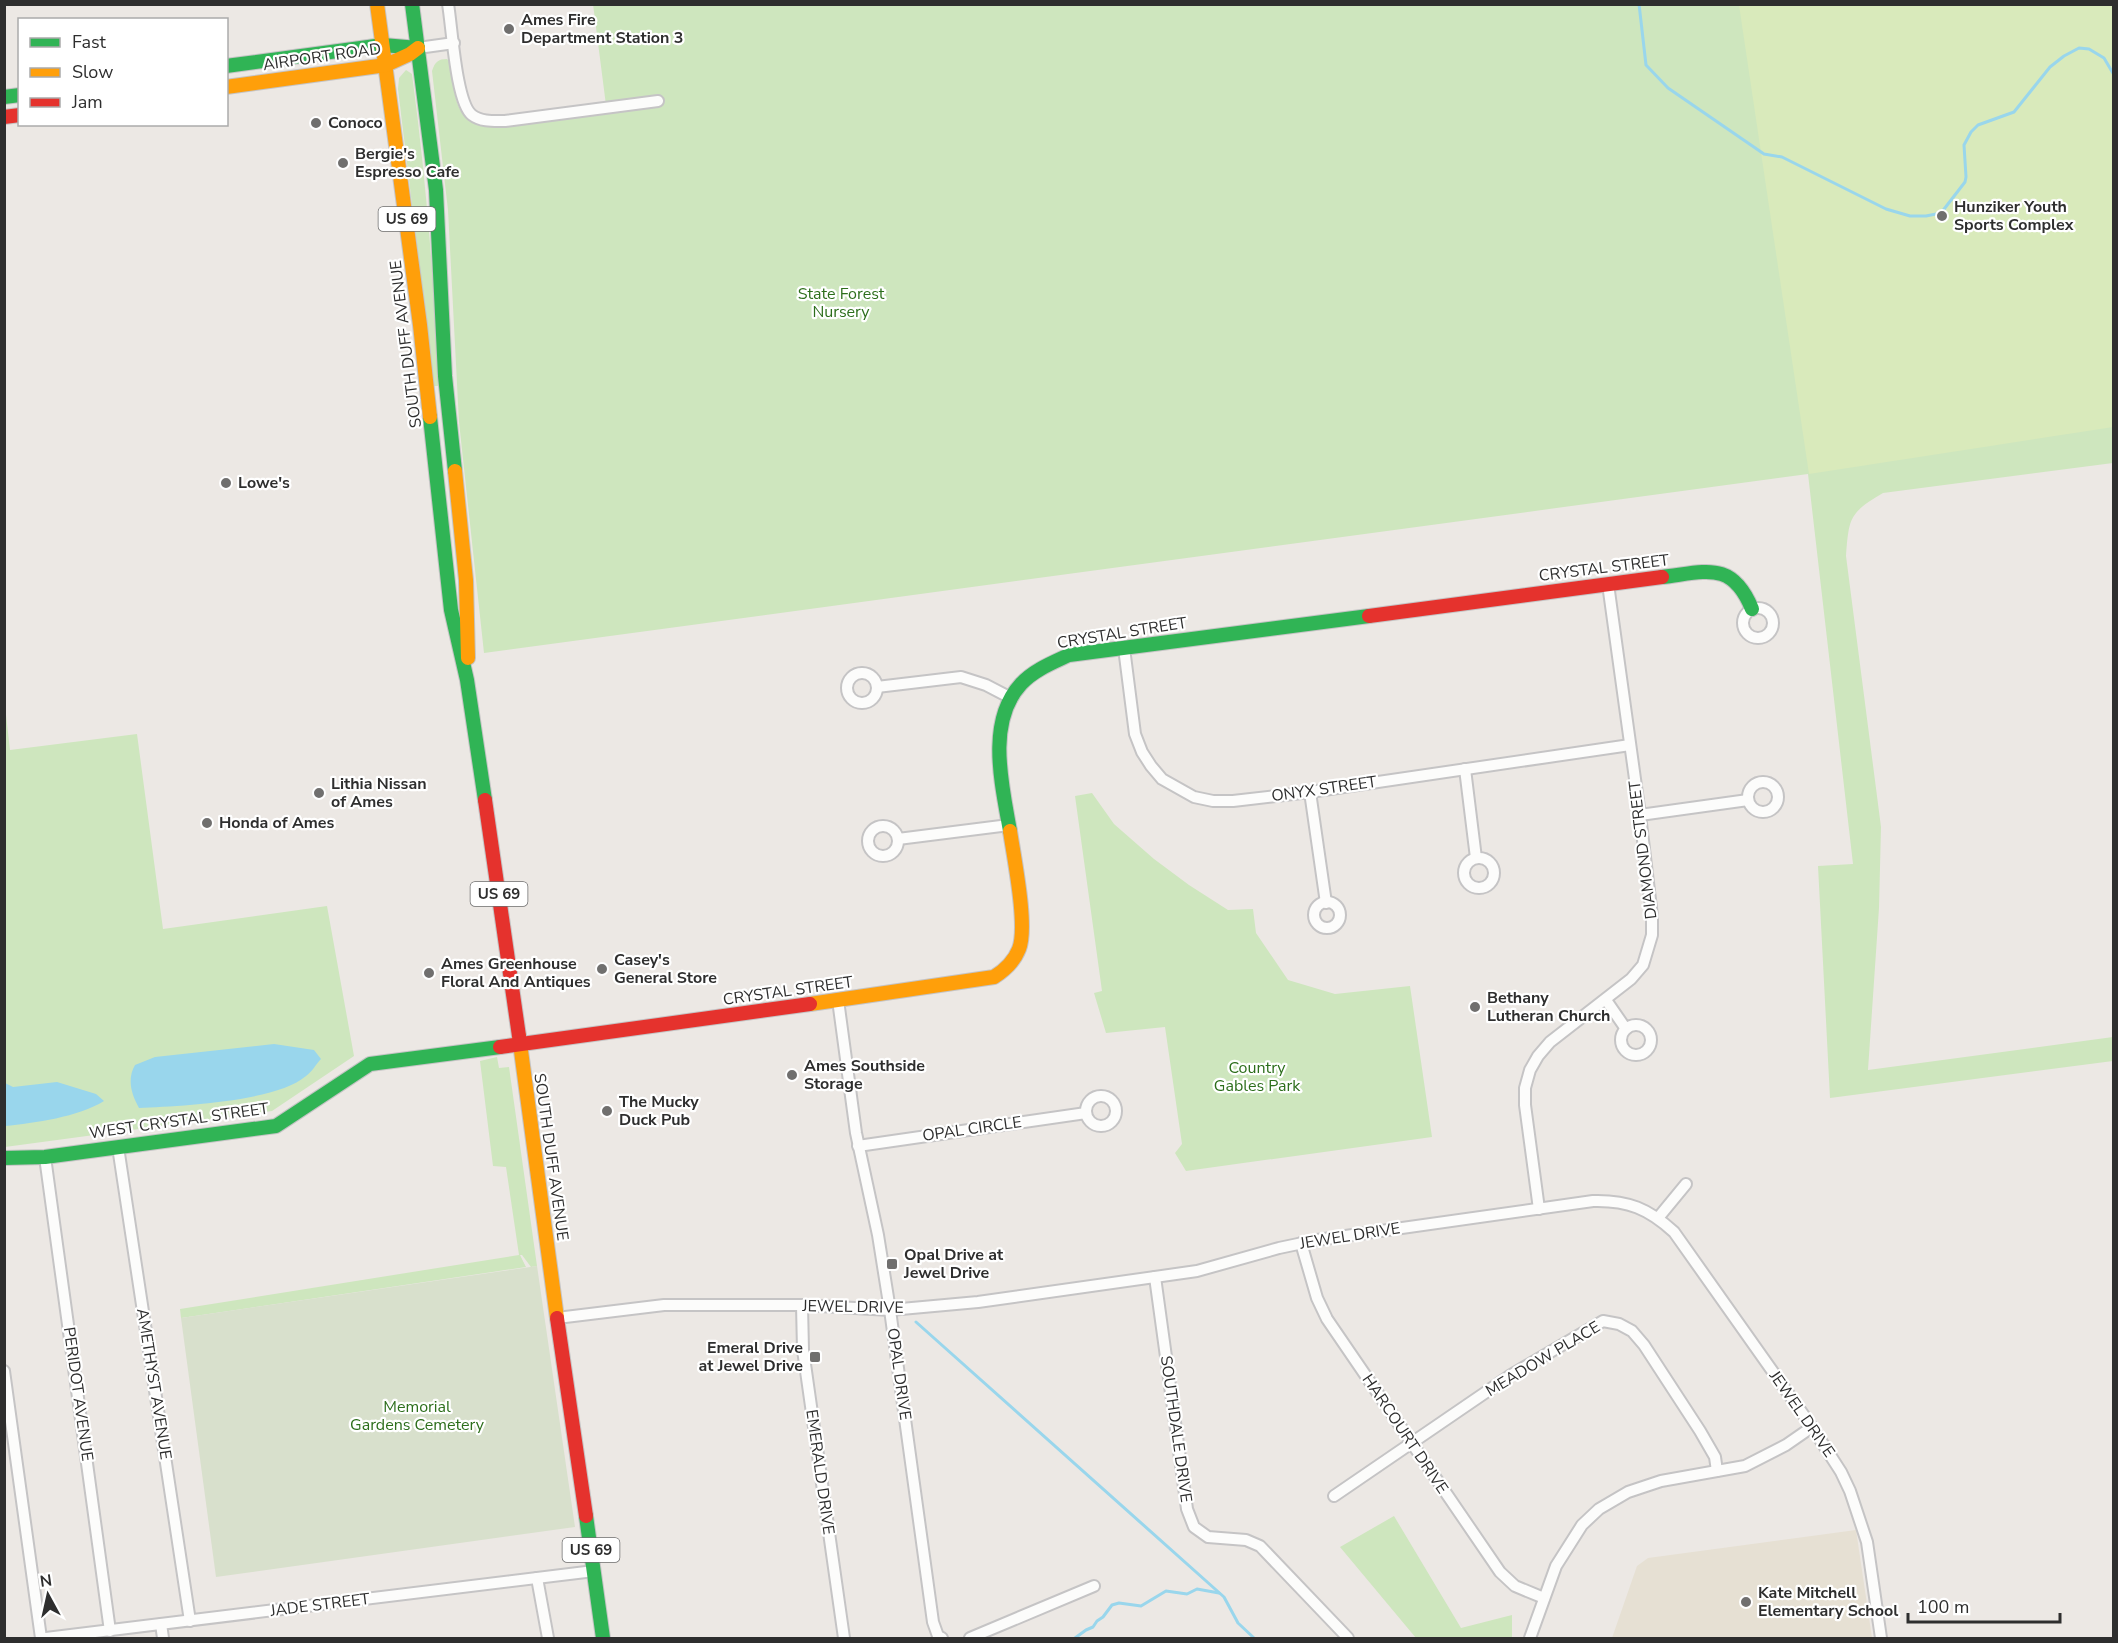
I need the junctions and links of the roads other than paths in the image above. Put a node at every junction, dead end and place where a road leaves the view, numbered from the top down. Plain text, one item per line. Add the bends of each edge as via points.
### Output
1 (377, 4) edge
2 (412, 4) edge
3 (448, 4) edge
4 (454, 43) junction
5 (383, 45) junction
6 (418, 48) junction
7 (386, 65) junction
8 (228, 66) edge
9 (228, 87) edge
10 (658, 101) dead end
11 (1608, 584) junction
12 (1752, 609) dead end
13 (1124, 648) junction
14 (467, 680) junction
15 (877, 687) dead end
16 (1011, 698) junction
17 (1630, 745) junction
18 (1464, 769) junction
19 (1310, 792) junction
20 (1748, 800) dead end
21 (1640, 815) junction
22 (1009, 825) junction
23 (898, 839) dead end
24 (1476, 858) dead end
25 (1326, 903) dead end
26 (838, 1000) junction
27 (1606, 1000) junction
28 (1626, 1029) dead end
29 (519, 1045) junction
30 (1086, 1113) dead end
31 (858, 1146) junction
32 (118, 1147) junction
33 (45, 1156) junction
34 (4, 1158) edge
35 (1686, 1184) dead end
36 (1539, 1209) junction
37 (1658, 1218) junction
38 (1301, 1243) junction
39 (1155, 1277) junction
40 (802, 1305) junction
41 (890, 1310) junction
42 (557, 1318) junction
43 (4, 1371) edge
44 (1812, 1427) junction
45 (1410, 1444) junction
46 (1717, 1471) junction
47 (1334, 1497) dead end
48 (594, 1571) junction
49 (537, 1578) junction
50 (1094, 1586) dead end
51 (1544, 1598) junction
52 (190, 1621) junction
53 (161, 1624) junction
54 (110, 1631) junction
55 (41, 1638) edge
56 (46, 1638) edge
57 (163, 1638) edge
58 (548, 1638) edge
59 (603, 1638) edge
60 (844, 1638) edge
61 (942, 1638) edge
62 (970, 1638) edge
63 (1348, 1638) edge
64 (1530, 1638) edge
65 (1881, 1638) edge

1 - 5 main road, SOUTH DUFF AVENUE / US 69
2 - 6 main road, SOUTH DUFF AVENUE / US 69
3 - 4 street
4 - 6 street, AIRPORT ROAD
4 - 10 street via 464,102 473,116 485,120 505,121
5 - 6 main road, AIRPORT ROAD
5 - 7 main road, SOUTH DUFF AVENUE / US 69
5 - 8 main road, AIRPORT ROAD
6 - 7 main road, AIRPORT ROAD
6 - 14 main road, SOUTH DUFF AVENUE / US 69 via 436,190 445,376 466,580
7 - 9 main road, AIRPORT ROAD
7 - 14 main road, SOUTH DUFF AVENUE / US 69 via 425,364 451,610
11 - 12 main road, CRYSTAL STREET via 1716,572 1741,585
11 - 13 main road, CRYSTAL STREET
11 - 17 street, DIAMOND STREET
13 - 16 main road, CRYSTAL STREET via 1069,655 1048,663 1032,673
13 - 19 street, ONYX STREET via 1135,734 1142,752 1162,779 1194,797 1213,801
14 - 29 main road, SOUTH DUFF AVENUE / US 69
15 - 16 street via 961,677
16 - 22 main road, CRYSTAL STREET via 999,738
17 - 18 street, ONYX STREET
17 - 21 street, DIAMOND STREET
18 - 19 street, ONYX STREET
18 - 24 street
19 - 25 street
20 - 21 street
21 - 27 street, DIAMOND STREET via 1652,935 1643,965
22 - 23 street
22 - 26 main road, CRYSTAL STREET via 1023,930 1014,962 994,976 979,980
26 - 29 main road, CRYSTAL STREET
26 - 31 street, OPAL DRIVE
27 - 28 street
27 - 36 street, DIAMOND STREET via 1550,1042 1530,1070 1525,1105
29 - 32 main road, WEST CRYSTAL STREET via 370,1064 276,1126
29 - 42 main road, SOUTH DUFF AVENUE / US 69
30 - 31 street, OPAL CIRCLE
31 - 41 street, OPAL DRIVE
32 - 33 main road, WEST CRYSTAL STREET
32 - 52 street, AMETHYST AVENUE
33 - 34 main road, WEST CRYSTAL STREET
33 - 54 street, PERIDOT AVENUE
35 - 37 street
36 - 37 street, JEWEL DRIVE via 1615,1200
36 - 38 street, JEWEL DRIVE
37 - 44 street, JEWEL DRIVE via 1674,1232
38 - 39 street, JEWEL DRIVE via 1197,1272
38 - 45 street, HARCOURT DRIVE via 1327,1319
39 - 41 street, JEWEL DRIVE
39 - 63 street, SOUTHDALE DRIVE via 1187,1509 1194,1527 1208,1537 1246,1540 1260,1546
40 - 41 street, JEWEL DRIVE
40 - 42 street, JEWEL DRIVE via 664,1305
40 - 60 street, EMERALD DRIVE via 803,1350
41 - 61 street, OPAL DRIVE via 933,1622
42 - 48 main road, SOUTH DUFF AVENUE / US 69
43 - 55 street
44 - 46 street via 1745,1466
44 - 65 street, JEWEL DRIVE via 1841,1472 1858,1514 1867,1542
45 - 46 street, MEADOW PLACE via 1511,1375 1603,1321 1632,1331 1644,1345 1700,1431 1715,1457
45 - 47 street
45 - 51 street, HARCOURT DRIVE via 1500,1572 1515,1586
46 - 51 street via 1661,1481 1628,1492 1599,1509 1568,1544
48 - 49 street, JADE STREET
48 - 59 main road, SOUTH DUFF AVENUE / US 69
49 - 52 street, JADE STREET
49 - 58 street
50 - 62 street
51 - 64 street
52 - 53 street, JADE STREET
53 - 54 street, JADE STREET
53 - 57 street
54 - 56 street, JADE STREET

